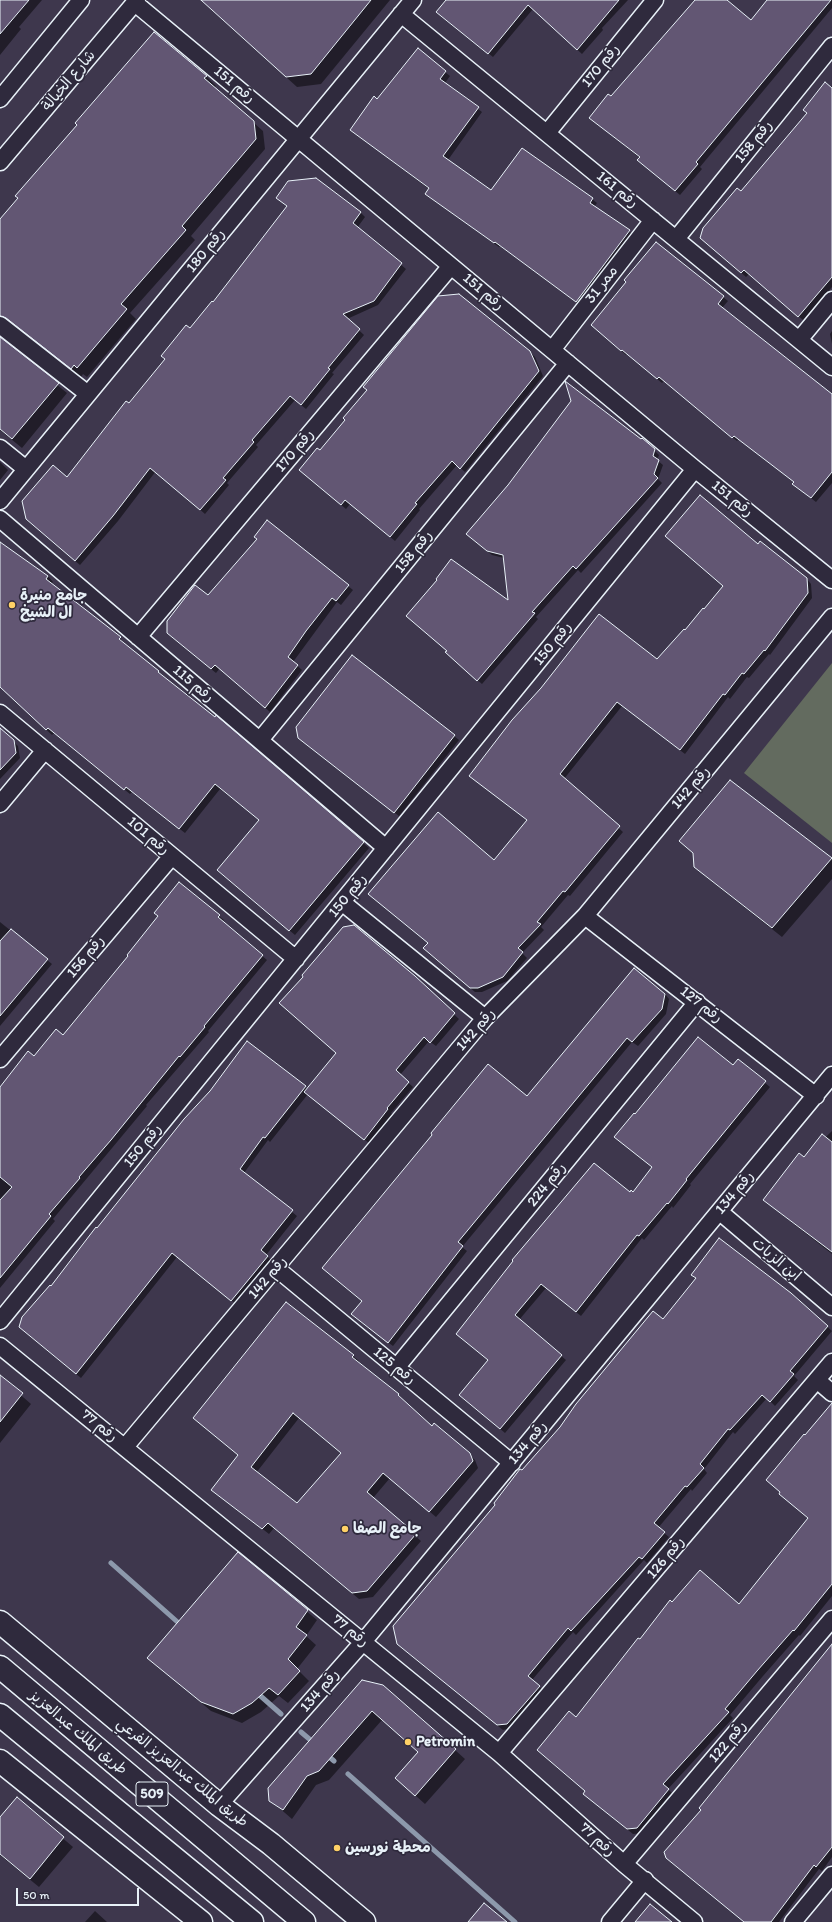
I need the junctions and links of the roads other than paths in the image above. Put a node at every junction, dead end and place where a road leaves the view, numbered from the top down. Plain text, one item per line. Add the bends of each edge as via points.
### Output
1 (81, 0) edge
2 (413, 0) edge
3 (655, 0) edge
4 (136, 1) edge
5 (401, 14) junction
6 (832, 46) edge
7 (0, 99) edge
8 (547, 133) junction
9 (298, 139) junction
10 (0, 162) edge
11 (653, 220) junction
12 (676, 239) junction
13 (451, 266) junction
14 (832, 300) edge
15 (0, 325) edge
16 (799, 340) junction
17 (552, 350) junction
18 (568, 363) junction
19 (832, 367) edge
20 (88, 394) junction
21 (0, 448) edge
22 (26, 469) junction
23 (695, 469) junction
24 (0, 501) edge
25 (0, 519) edge
26 (832, 580) edge
27 (832, 617) edge
28 (138, 637) junction
29 (0, 713) edge
30 (260, 740) junction
31 (45, 750) junction
32 (0, 804) edge
33 (386, 848) junction
34 (172, 856) junction
35 (343, 902) junction
36 (585, 916) junction
37 (296, 959) junction
38 (697, 1002) junction
39 (485, 1018) junction
40 (0, 1059) edge
41 (832, 1075) edge
42 (816, 1096) junction
43 (720, 1212) junction
44 (276, 1268) junction
45 (832, 1307) edge
46 (0, 1321) edge
47 (0, 1346) edge
48 (832, 1362) edge
49 (396, 1368) junction
50 (817, 1380) junction
51 (832, 1393) edge
52 (125, 1447) junction
53 (512, 1463) junction
54 (832, 1619) edge
55 (0, 1622) edge
56 (363, 1642) junction
57 (0, 1667) edge
58 (0, 1715) edge
59 (499, 1753) junction
60 (2, 1766) edge
61 (219, 1805) junction
62 (624, 1864) junction
63 (832, 1875) edge
64 (645, 1880) junction
65 (201, 1922) edge
66 (252, 1922) edge
67 (304, 1922) edge
68 (364, 1922) edge
69 (610, 1922) edge
70 (694, 1922) edge
71 (793, 1922) edge

1 - 7 street
2 - 5 street, رقم 180
3 - 8 street, رقم 170
4 - 9 street, رقم 151
4 - 10 street, شارع الخيالة
5 - 8 street, رقم 161
5 - 9 street, رقم 180
6 - 12 street, رقم 158
8 - 11 street, رقم 161
9 - 13 street, رقم 151
9 - 20 street, رقم 180
11 - 12 street, رقم 161
11 - 17 street, ممر 31
12 - 16 street, رقم 161
13 - 17 street, رقم 151
13 - 28 street, رقم 170
14 - 16 street
15 - 20 street
16 - 19 street, رقم 161
17 - 18 street, رقم 151
18 - 23 street, رقم 151
18 - 30 street, رقم 158
20 - 22 street, رقم 180
21 - 22 street
22 - 24 street, رقم 180
23 - 26 street, رقم 151
23 - 33 street, رقم 150
25 - 28 street, رقم 115
27 - 36 street, رقم 142
28 - 30 street, رقم 115
29 - 31 street, رقم 101
30 - 33 street, رقم 115
31 - 32 street
31 - 34 street, رقم 101
33 - 35 street, رقم 150
34 - 37 street, رقم 101
34 - 40 street, رقم 156
35 - 37 street, رقم 150
35 - 39 street
36 - 38 street, رقم 127
36 - 39 street, رقم 142
37 - 46 street, رقم 150
38 - 42 street, رقم 127
38 - 49 street, رقم 224
39 - 44 street, رقم 142
41 - 42 street, رقم 134
42 - 43 street, رقم 134
43 - 45 street, ابن الزيات
43 - 53 street, رقم 134
44 - 49 street, رقم 125
44 - 52 street, رقم 142
47 - 52 street, رقم 77
48 - 50 street, رقم 126
49 - 53 street, رقم 125
50 - 51 street
50 - 59 street, رقم 126
52 - 56 street, رقم 77
53 - 56 street, رقم 134
54 - 62 street, رقم 122
55 - 61 main road, طريق الملك عبدالعزيز الفرعي
56 - 59 street, رقم 77
56 - 61 street, رقم 134
57 - 67 main road, طريق الملك عبدالعزيز / 509
58 - 66 main road, 509
59 - 62 street, رقم 77
60 - 65 main road
61 - 68 main road, طريق الملك عبدالعزيز الفرعي via 271,1844
62 - 64 street, رقم 77
63 - 71 street
64 - 69 street
64 - 70 street, رقم 77

